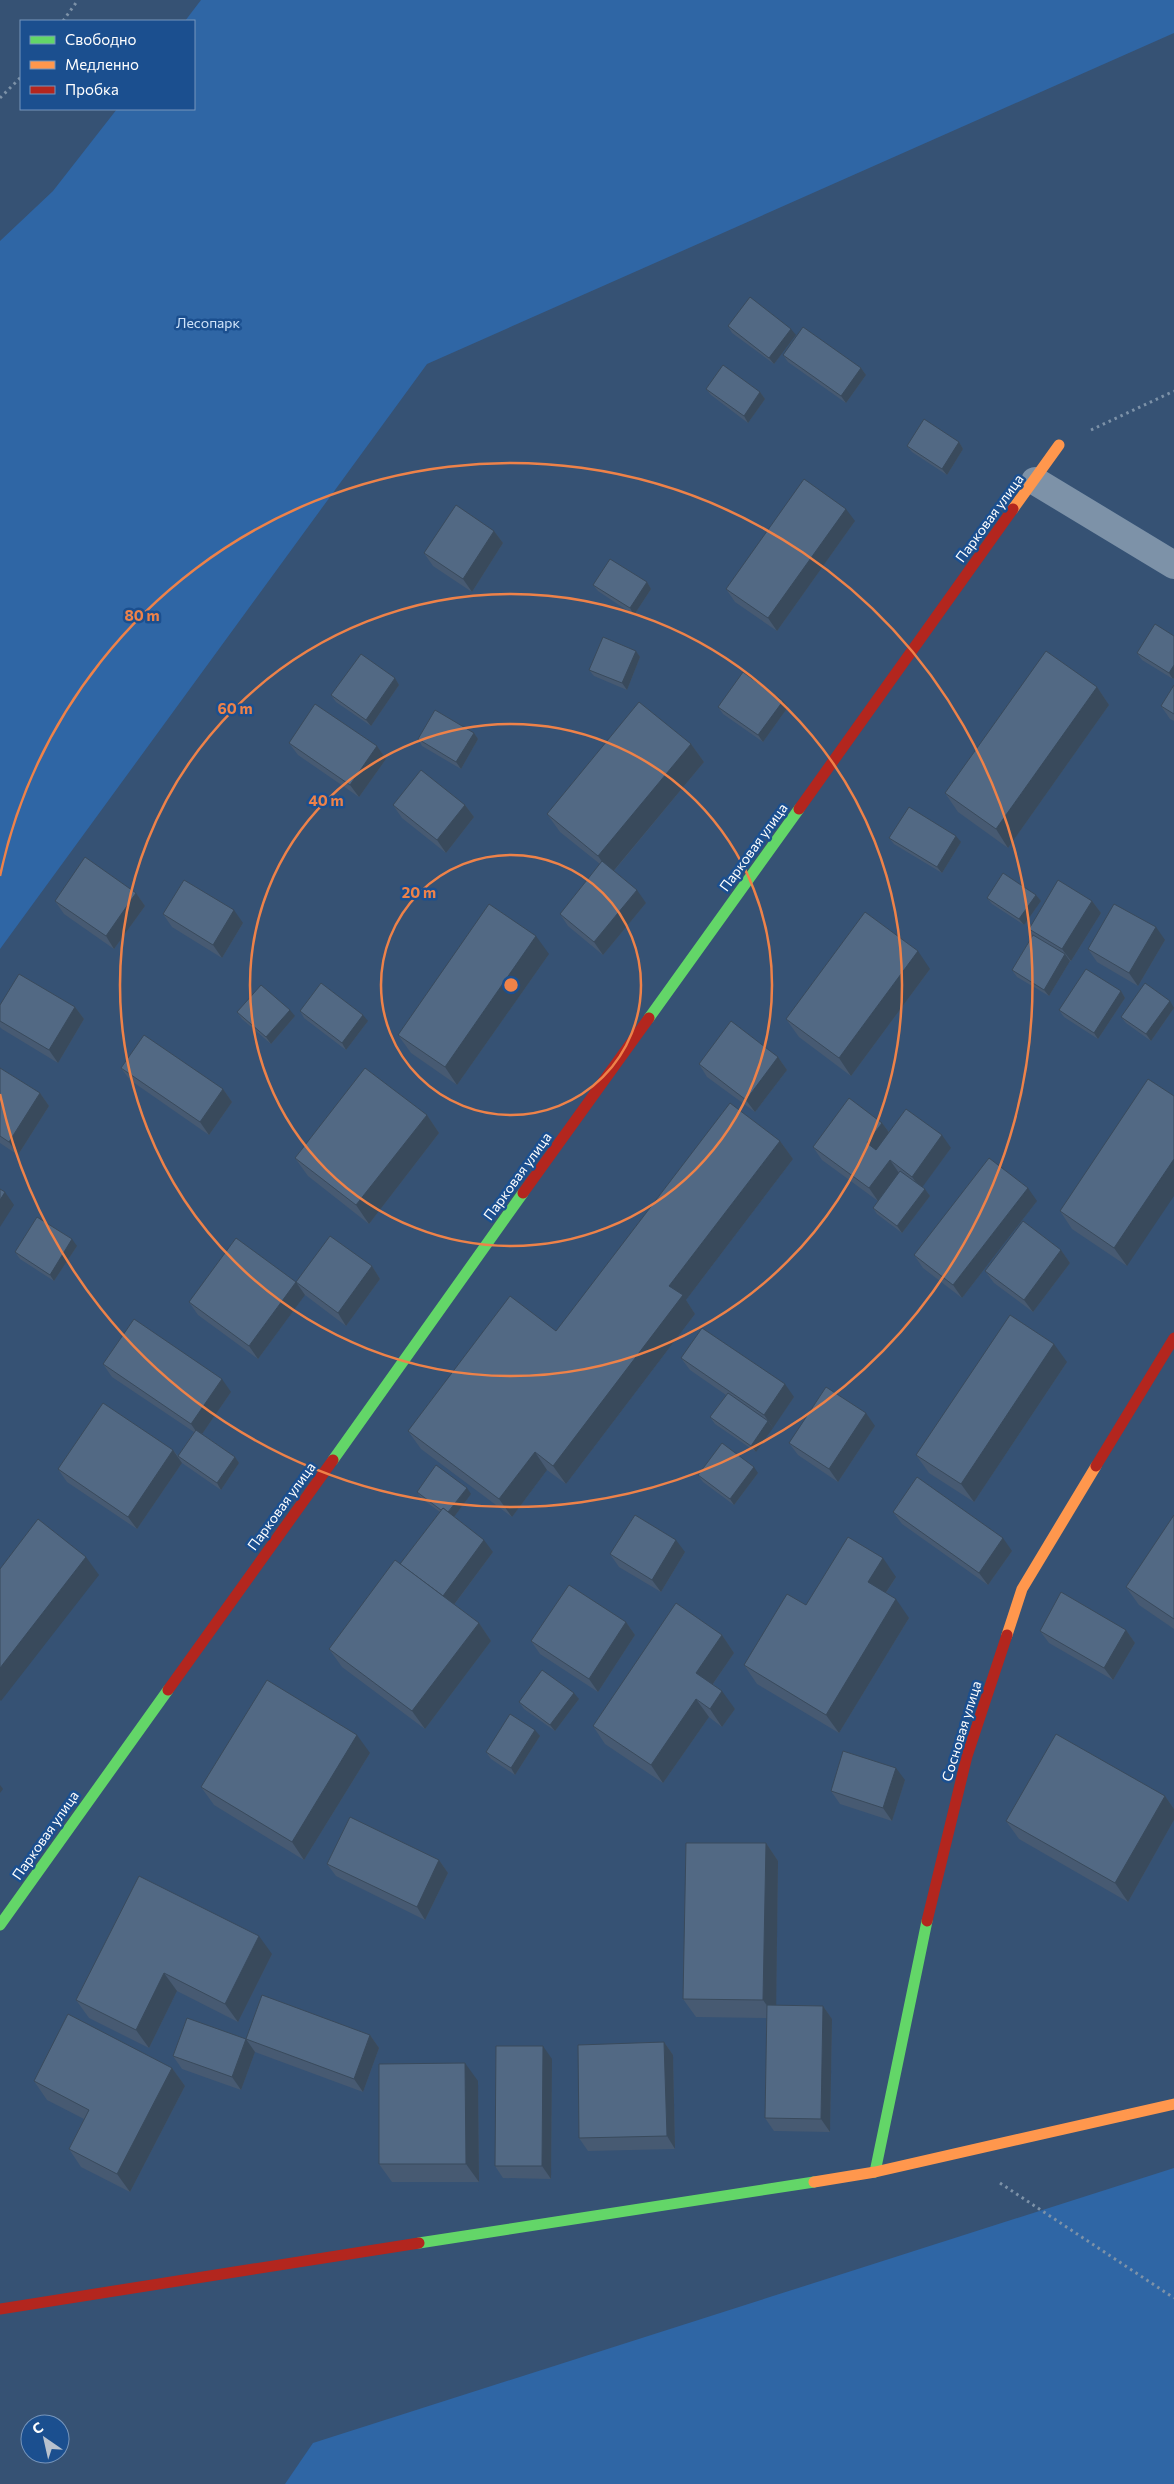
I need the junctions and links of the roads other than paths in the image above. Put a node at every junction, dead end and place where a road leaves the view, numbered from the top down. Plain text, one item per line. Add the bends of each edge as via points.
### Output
1 (1058, 445) road end
2 (1035, 481) junction
3 (1174, 565) edge
4 (1174, 1338) edge
5 (0, 1925) edge
6 (1174, 2104) edge
7 (875, 2172) junction
8 (0, 2309) edge

1 - 2 street, Парковая улица
2 - 3 street
2 - 5 street, Парковая улица
4 - 7 street, Сосновая улица via 1022,1589 967,1756 923,1938
6 - 7 street
7 - 8 street

